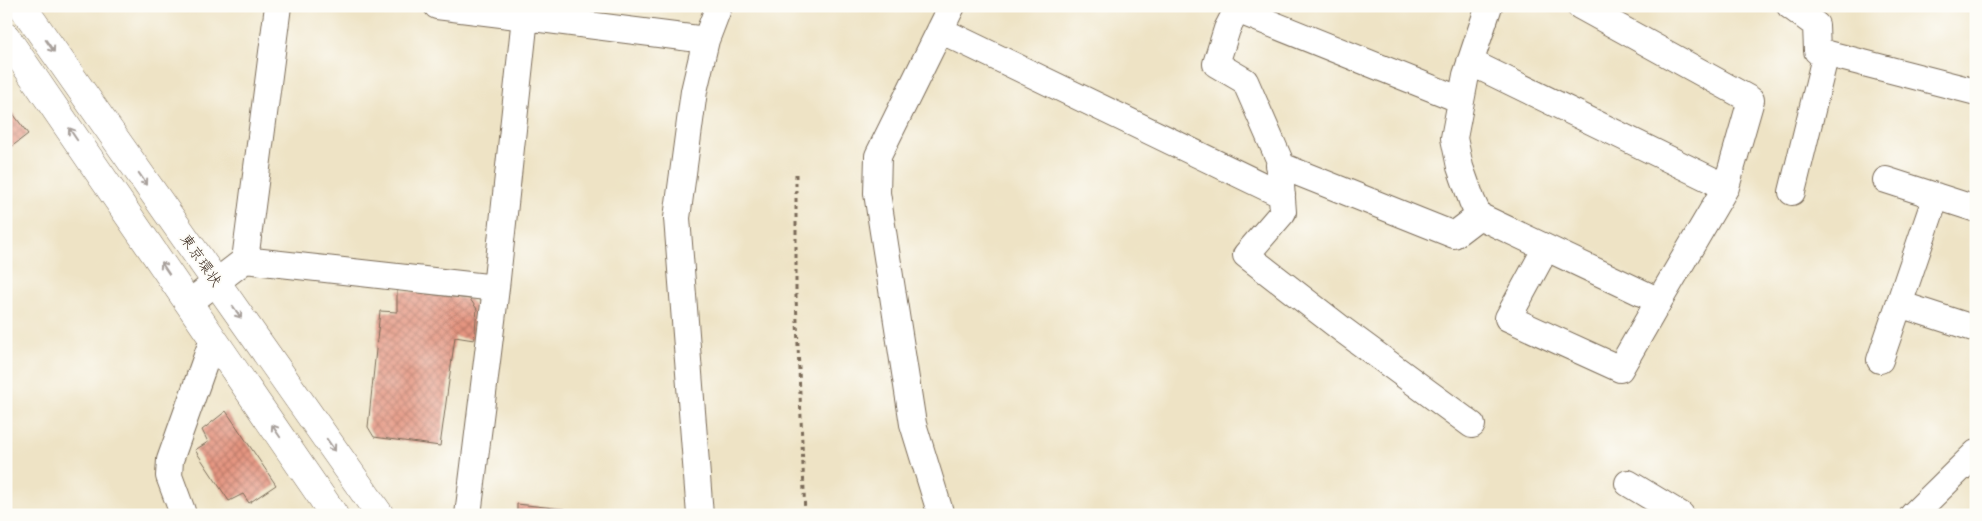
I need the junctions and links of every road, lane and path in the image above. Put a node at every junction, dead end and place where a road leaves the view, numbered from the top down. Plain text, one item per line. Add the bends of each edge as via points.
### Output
1 (22, 6) edge
2 (278, 6) edge
3 (438, 6) edge
4 (720, 6) edge
5 (952, 6) edge
6 (1489, 6) edge
7 (1580, 6) edge
8 (1790, 6) edge
9 (1238, 8) edge
10 (526, 11) edge
11 (940, 30) junction
12 (6, 37) edge
13 (706, 40) junction
14 (1826, 53) junction
15 (1470, 62) junction
16 (1976, 92) edge
17 (1461, 100) junction
18 (1279, 165) junction
19 (796, 174) dead end
20 (1886, 180) dead end
21 (1726, 187) junction
22 (1792, 192) dead end
23 (1282, 195) junction
24 (1936, 196) junction
25 (1976, 209) edge
26 (1479, 216) junction
27 (1546, 248) junction
28 (245, 260) junction
29 (216, 282) junction
30 (496, 288) junction
31 (1659, 302) junction
32 (189, 303) junction
33 (1899, 304) junction
34 (1976, 329) edge
35 (213, 339) junction
36 (1880, 360) dead end
37 (1472, 425) dead end
38 (1976, 453) edge
39 (1628, 483) dead end
40 (181, 515) edge
41 (334, 515) edge
42 (380, 515) edge
43 (468, 515) edge
44 (700, 515) edge
45 (805, 515) edge
46 (941, 515) edge
47 (1682, 515) edge
48 (1913, 515) edge

1 -> 29 highway, 東京環状
2 - 28 street
3 - 10 street
4 - 13 street
5 - 11 street
6 - 15 street
7 - 21 street via 1751,100
8 - 14 street via 1816,25 1817,51
9 - 17 street
9 - 18 street via 1227,29 1216,64 1245,81
10 - 13 street
10 - 30 street
11 - 23 street
11 - 46 street via 878,156 877,193 913,424
32 -> 12 highway
13 - 44 street via 694,91 677,218
14 - 16 street
14 - 22 street
15 - 17 street
15 - 21 street
17 - 26 street via 1454,138 1460,167
18 - 23 street
18 - 26 street via 1454,235
19 - 45 path via 796,297
20 - 24 street
21 - 31 street
23 - 37 street via 1283,212 1246,255
24 - 25 street
24 - 33 street
26 - 27 street
27 - 31 street
27 - 31 street via 1508,318 1620,369
28 - 29 street
28 - 30 street
29 - 32 street
29 -> 42 highway, 東京環状
30 - 43 street
32 - 35 highway
33 - 34 street
33 - 36 street
35 - 40 street via 170,460 169,476
41 -> 35 highway
38 - 48 street
39 - 47 street

